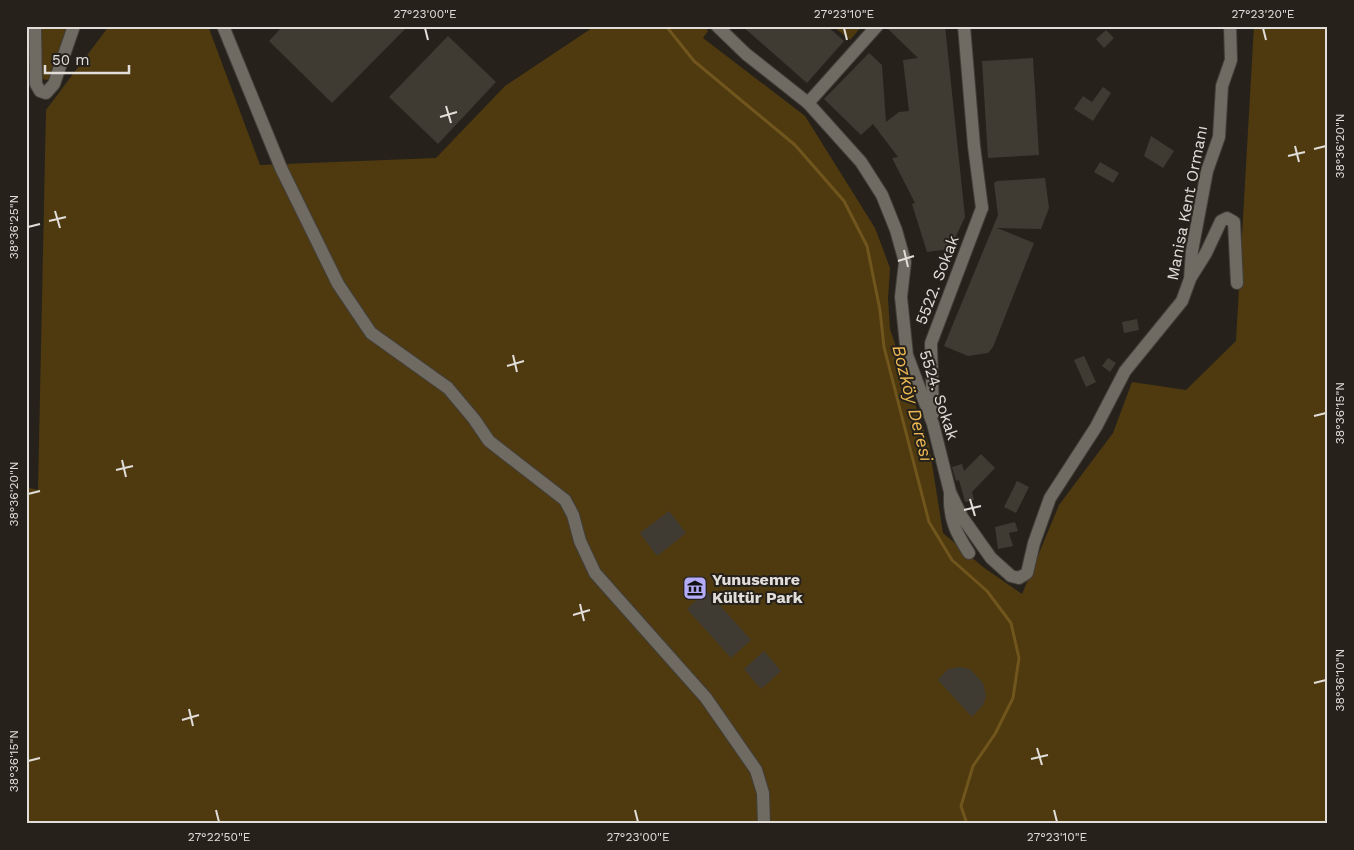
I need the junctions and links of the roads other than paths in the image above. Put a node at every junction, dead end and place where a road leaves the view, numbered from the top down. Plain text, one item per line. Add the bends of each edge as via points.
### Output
1 (35, 26) edge
2 (74, 26) edge
3 (223, 26) edge
4 (717, 26) edge
5 (876, 26) edge
6 (964, 26) edge
7 (1230, 26) edge
8 (808, 104) junction
9 (1190, 279) junction
10 (1237, 283) dead end
11 (933, 424) junction
12 (950, 492) junction
13 (969, 553) dead end
14 (1019, 578) joint
15 (764, 824) edge

1 - 2 street via 36,84 40,91 46,93 54,84
3 - 15 street via 281,168 338,284 365,325 371,333 448,388 489,441 565,500 595,573 706,698 756,770 763,793
4 - 8 street, 5524. Sokak
5 - 8 street
6 - 11 street, 5522. Sokak via 982,208 931,343
7 - 9 street, Manisa Kent Ormanı via 1231,60 1222,86 1219,137 1207,170
8 - 11 street, 5524. Sokak via 861,162 882,195 896,230 905,262 901,298 907,355
9 - 10 street via 1221,220 1227,218 1234,222
9 - 14 street, Manisa Kent Ormanı via 1182,301 1125,372 1096,427 1050,498 1027,573
11 - 12 street, 5524. Sokak
12 - 13 street via 949,513 954,531
12 - 14 street, 5524. Sokak via 962,517 991,558 1011,576

